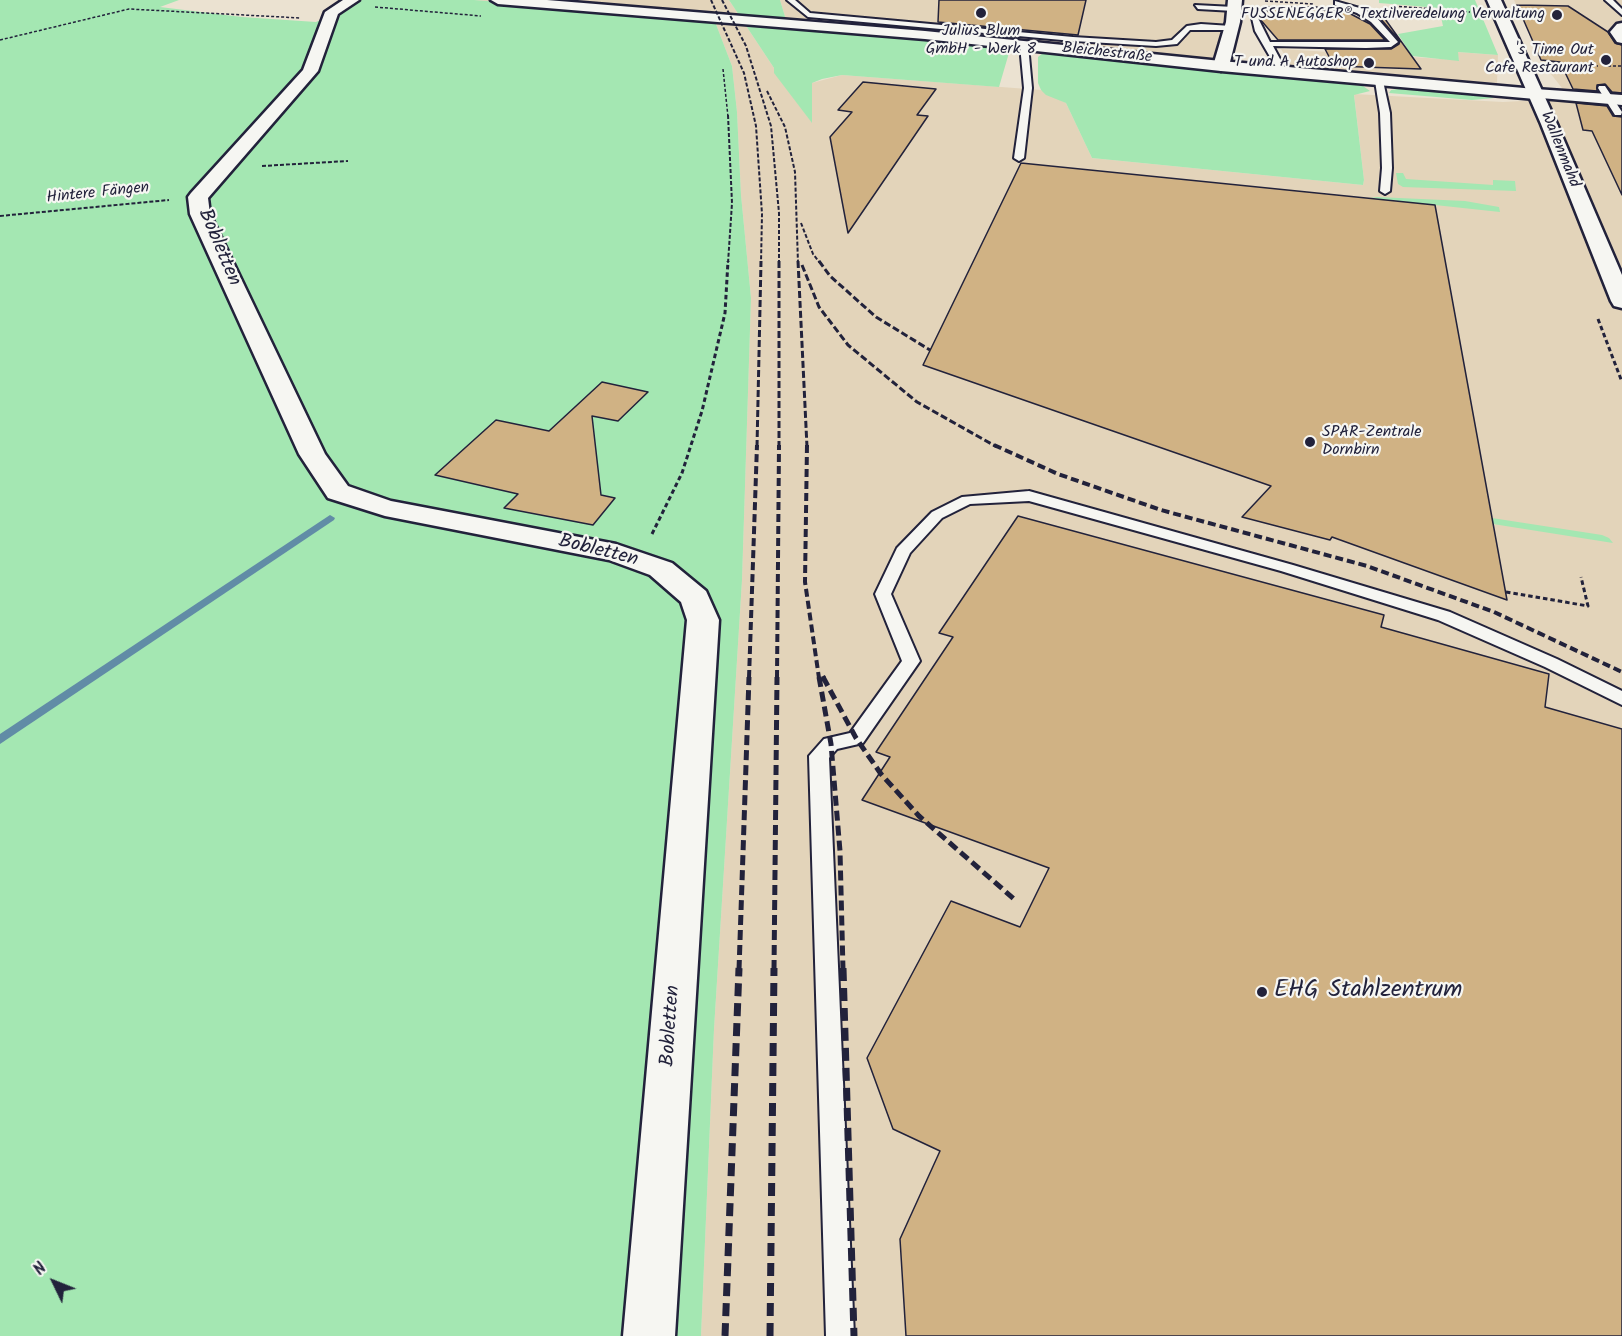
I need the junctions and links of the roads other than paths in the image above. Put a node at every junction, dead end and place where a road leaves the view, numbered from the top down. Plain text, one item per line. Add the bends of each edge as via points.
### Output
1 (498, 0) edge
2 (791, 0) edge
3 (1494, 0) edge
4 (1609, 0) edge
5 (1338, 3) dead end
6 (1235, 5) edge
7 (1198, 7) dead end
8 (341, 8) edge
9 (1622, 13) edge
10 (1255, 20) dead end
11 (1622, 27) edge
12 (1231, 28) junction
13 (1622, 39) edge
14 (1268, 44) junction
15 (1024, 45) junction
16 (1221, 66) junction
17 (1283, 72) junction
18 (1379, 81) junction
19 (1536, 94) junction
20 (1613, 100) edge
21 (1019, 158) dead end
22 (1385, 191) dead end
23 (1620, 292) edge
24 (1622, 699) edge
25 (649, 1336) edge
26 (840, 1336) edge

1 - 15 street, Bleichestraße
2 - 12 lane via 808,15 1085,40 1156,44 1174,42 1187,28
3 - 19 street, Wallenmahd
4 - 9 lane
5 - 14 lane via 1374,20 1394,42 1366,46
6 - 7 lane
6 - 12 street
8 - 25 street, Bobletten via 310,71 198,197 200,214 312,454 338,492 385,508 616,553 661,570 695,598 703,620
10 - 14 lane
11 - 13 street via 1617,33
12 - 16 street
14 - 17 lane
15 - 16 street, Bleichestraße
15 - 21 lane via 1028,88
16 - 17 street, Bleichestraße
17 - 18 street, Bleichestraße
18 - 19 street, Bleichestraße
18 - 22 lane via 1385,113
19 - 20 street, Bleichestraße
19 - 23 street, Wallenmahd
24 - 26 lane via 1444,616 1029,496 967,500 937,515 903,551 883,594 911,661 856,738 831,744 819,756

